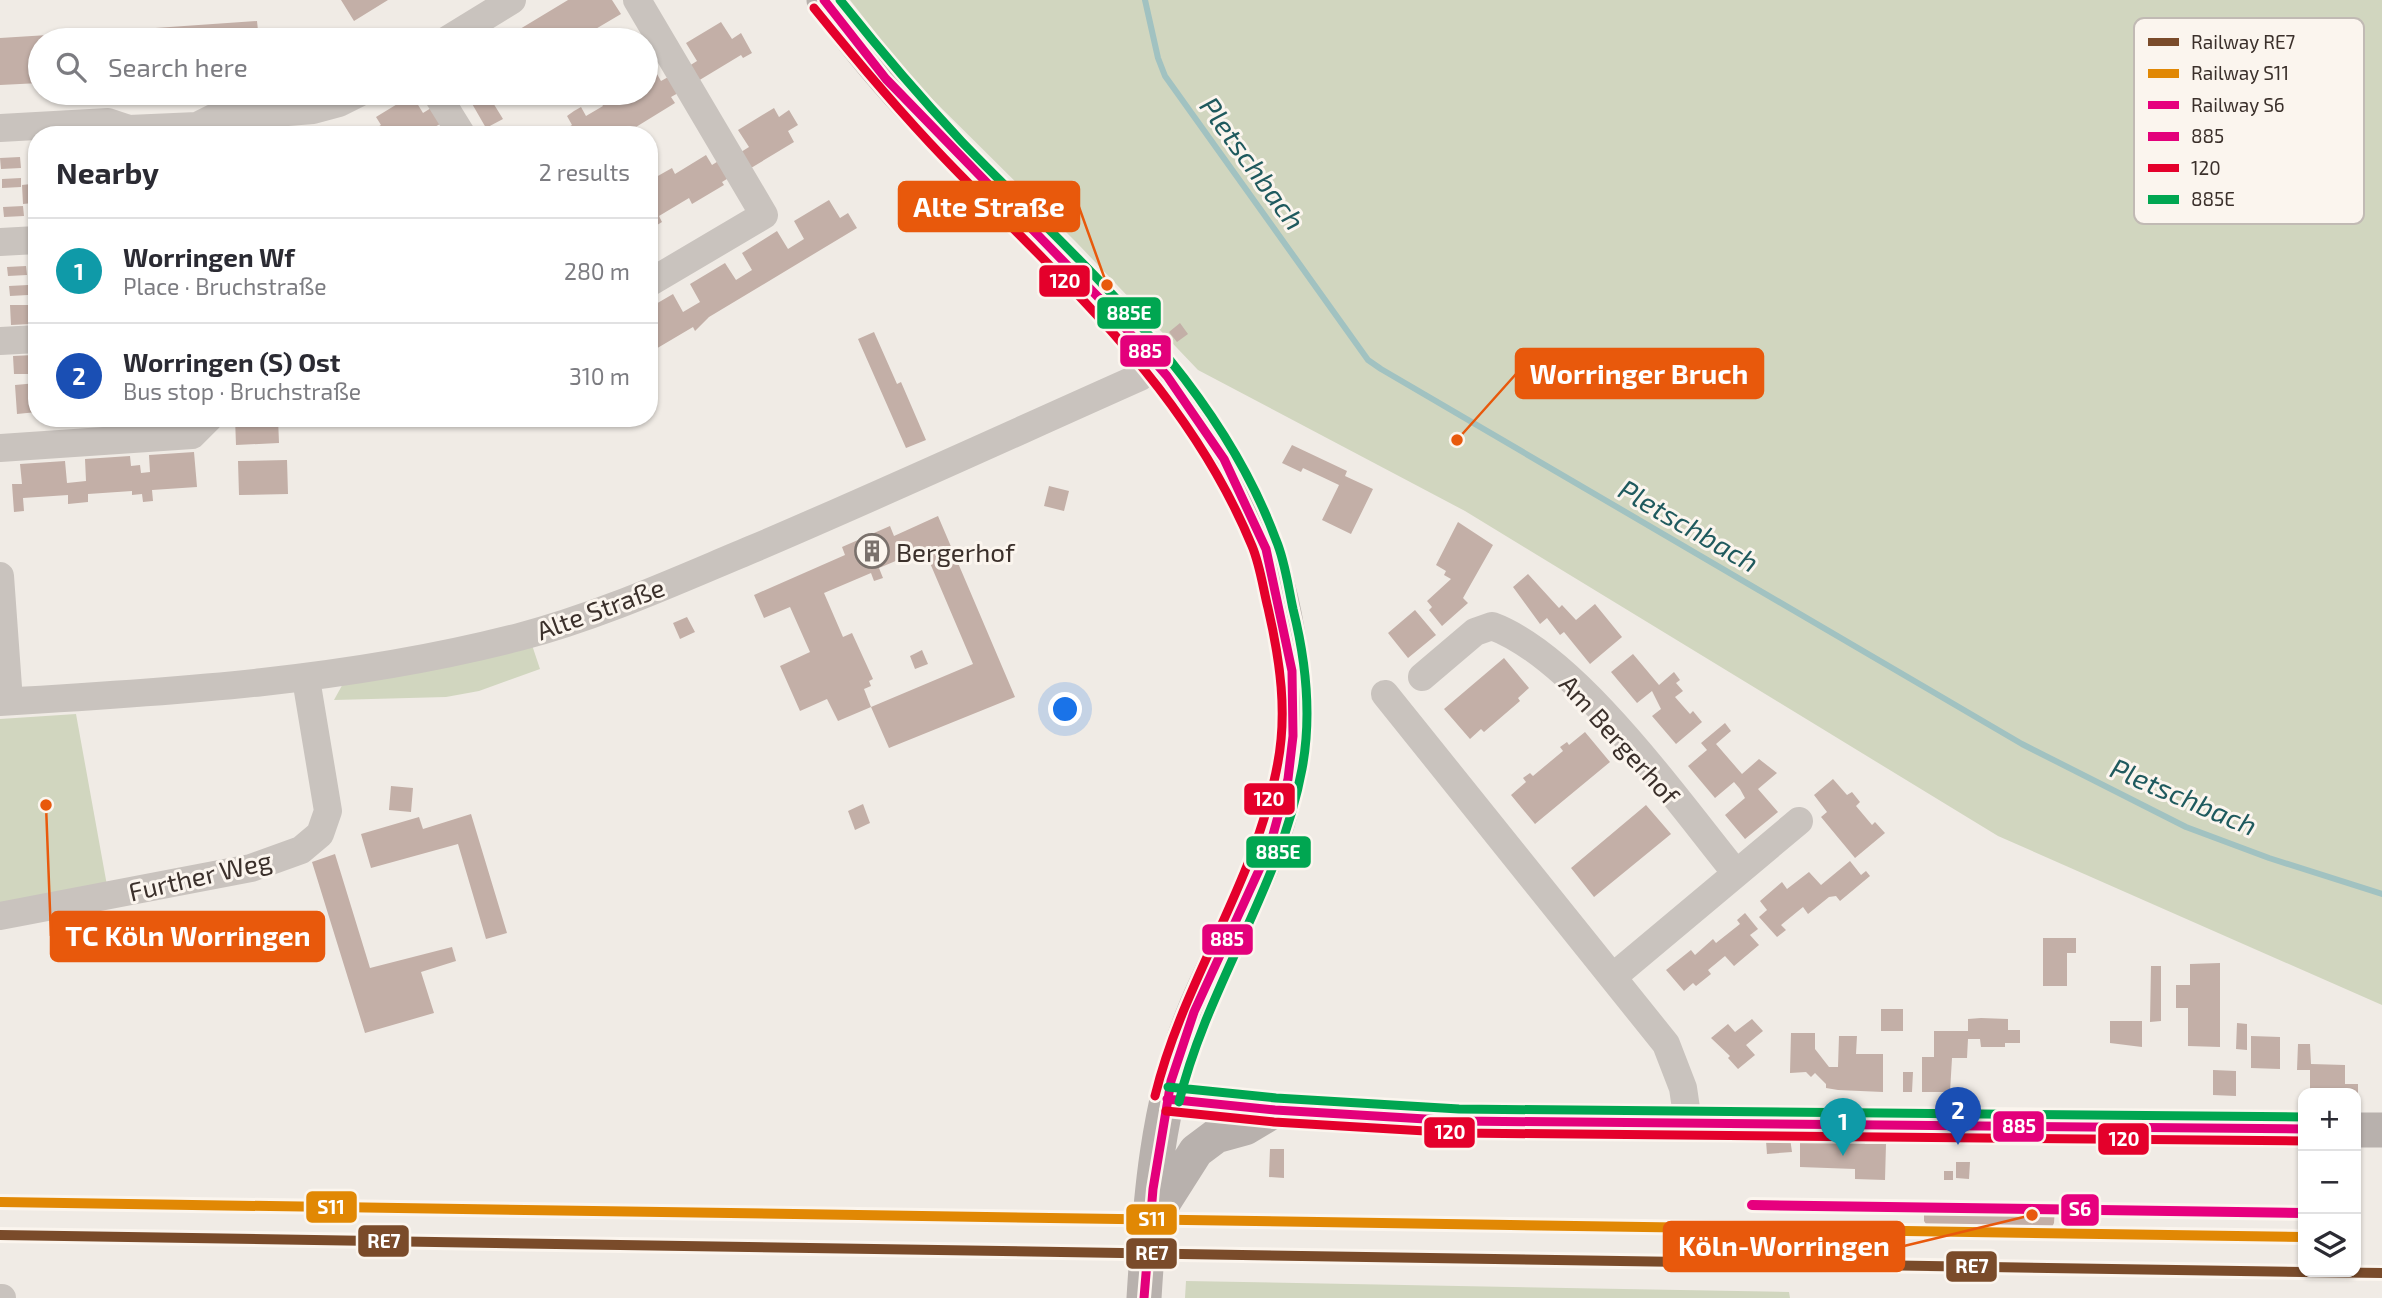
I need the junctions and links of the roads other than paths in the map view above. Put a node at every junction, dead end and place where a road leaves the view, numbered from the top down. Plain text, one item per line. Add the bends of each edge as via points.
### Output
1 (512, 0) edge
2 (638, 0) edge
3 (824, 0) edge
4 (466, 28) edge
5 (654, 28) edge
6 (658, 34) edge
7 (328, 105) edge
8 (443, 105) edge
9 (28, 126) edge
10 (36, 126) edge
11 (120, 126) edge
12 (202, 126) edge
13 (456, 126) edge
14 (0, 128) edge
15 (28, 240) edge
16 (0, 242) edge
17 (658, 278) edge
18 (28, 339) edge
19 (0, 341) edge
20 (1158, 363) junction
21 (200, 427) edge
22 (0, 448) edge
23 (0, 576) edge
24 (1422, 677) dead end
25 (306, 678) junction
26 (1385, 694) dead end
27 (4, 702) edge
28 (1799, 821) dead end
29 (1736, 873) junction
30 (0, 916) edge
31 (1614, 976) junction
32 (1167, 1099) junction
33 (1275, 1110) junction
34 (1688, 1122) junction
35 (2298, 1129) edge
36 (2361, 1130) edge
37 (2382, 1130) edge
38 (1150, 1225) junction
39 (1144, 1292) edge

1 - 4 street
2 - 5 street
3 - 20 main road via 850,38 908,103 1122,320
6 - 17 street via 764,215
7 - 12 street via 213,118
8 - 13 street
9 - 14 street
10 - 11 street via 108,122
15 - 16 street
18 - 19 street
20 - 25 street, Alte Straße via 1140,377 804,527 552,628
20 - 32 main road via 1223,457 1254,514 1285,611 1294,702 1290,764 1278,821 1246,903 1195,1010
21 - 22 street via 192,435
23 - 27 street
24 - 29 street, Am Bergerhof via 1475,632 1492,626 1522,641 1590,698
25 - 27 street, Alte Straße
25 - 30 street, Further Weg via 328,811 320,834 301,850 251,868
26 - 31 street
28 - 29 street
29 - 31 street
31 - 34 street via 1666,1044 1683,1088
32 - 33 main road
32 - 38 main road
33 - 34 main road via 1459,1121
33 - 38 main road via 1245,1128 1216,1136 1196,1151
34 - 35 main road
36 - 37 main road
38 - 39 main road

